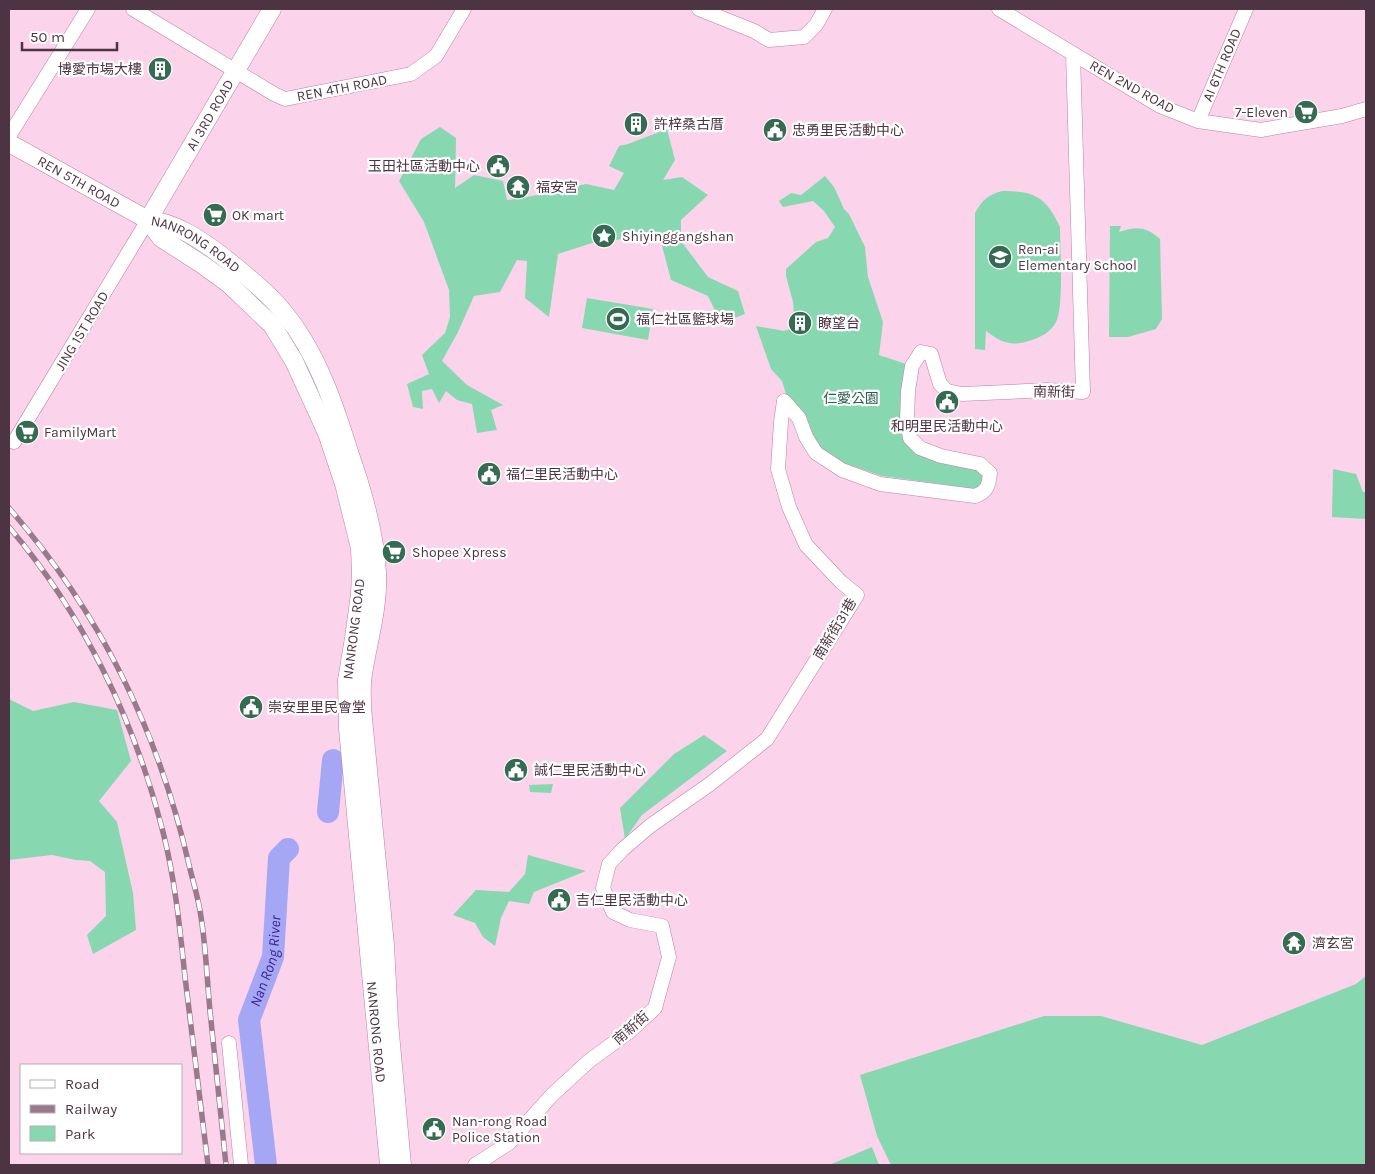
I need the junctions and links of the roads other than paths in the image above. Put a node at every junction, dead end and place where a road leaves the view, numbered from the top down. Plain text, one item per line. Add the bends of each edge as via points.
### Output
1 (88, 9) edge
2 (133, 9) edge
3 (272, 9) edge
4 (464, 9) edge
5 (699, 9) edge
6 (825, 9) edge
7 (999, 9) edge
8 (1246, 9) edge
9 (1073, 54) junction
10 (236, 70) junction
11 (1366, 109) edge
12 (1198, 121) junction
13 (9, 136) edge
14 (9, 143) edge
15 (148, 220) junction
16 (14, 442) dead end
17 (990, 473) joint
18 (623, 849) joint
19 (229, 1043) dead end
20 (241, 1165) edge
21 (389, 1165) edge
22 (402, 1165) edge
23 (475, 1165) edge

1 - 13 street
2 - 10 street, REN 4TH ROAD
3 - 10 main road, AI 3RD ROAD
4 - 10 street, REN 4TH ROAD via 436,56 411,74 285,99
5 - 6 street via 769,40 804,37
7 - 9 street, REN 2ND ROAD
8 - 12 street, AI 6TH ROAD
9 - 12 street, REN 2ND ROAD via 1160,106
9 - 17 street, 南新街 via 1083,392 1048,390 962,394 947,391 940,384 931,354 921,352 912,366 907,422 910,438 920,448 980,464
10 - 15 main road, AI 3RD ROAD
11 - 12 street, REN 2ND ROAD via 1261,130
14 - 15 main road, REN 5TH ROAD
15 - 16 street, JING 1ST ROAD
15 - 21 main road, NANRONG ROAD via 161,238 229,284 272,325 290,354 327,433 347,493 360,548 362,574 347,680 348,729
15 - 22 main road, NANRONG ROAD via 170,224 211,248 246,275 286,314 308,348 334,405 363,497 373,537 377,590 363,676 362,708
17 - 18 street, 南新街31巷 via 984,493 975,496 880,484 842,470 816,453 799,418 784,401 778,469 789,507 806,545 857,595 767,739
18 - 23 street, 南新街 via 610,864 603,888 613,912 630,920 662,926 669,957 654,1008 630,1032 589,1061 552,1095 509,1143
19 - 20 street

